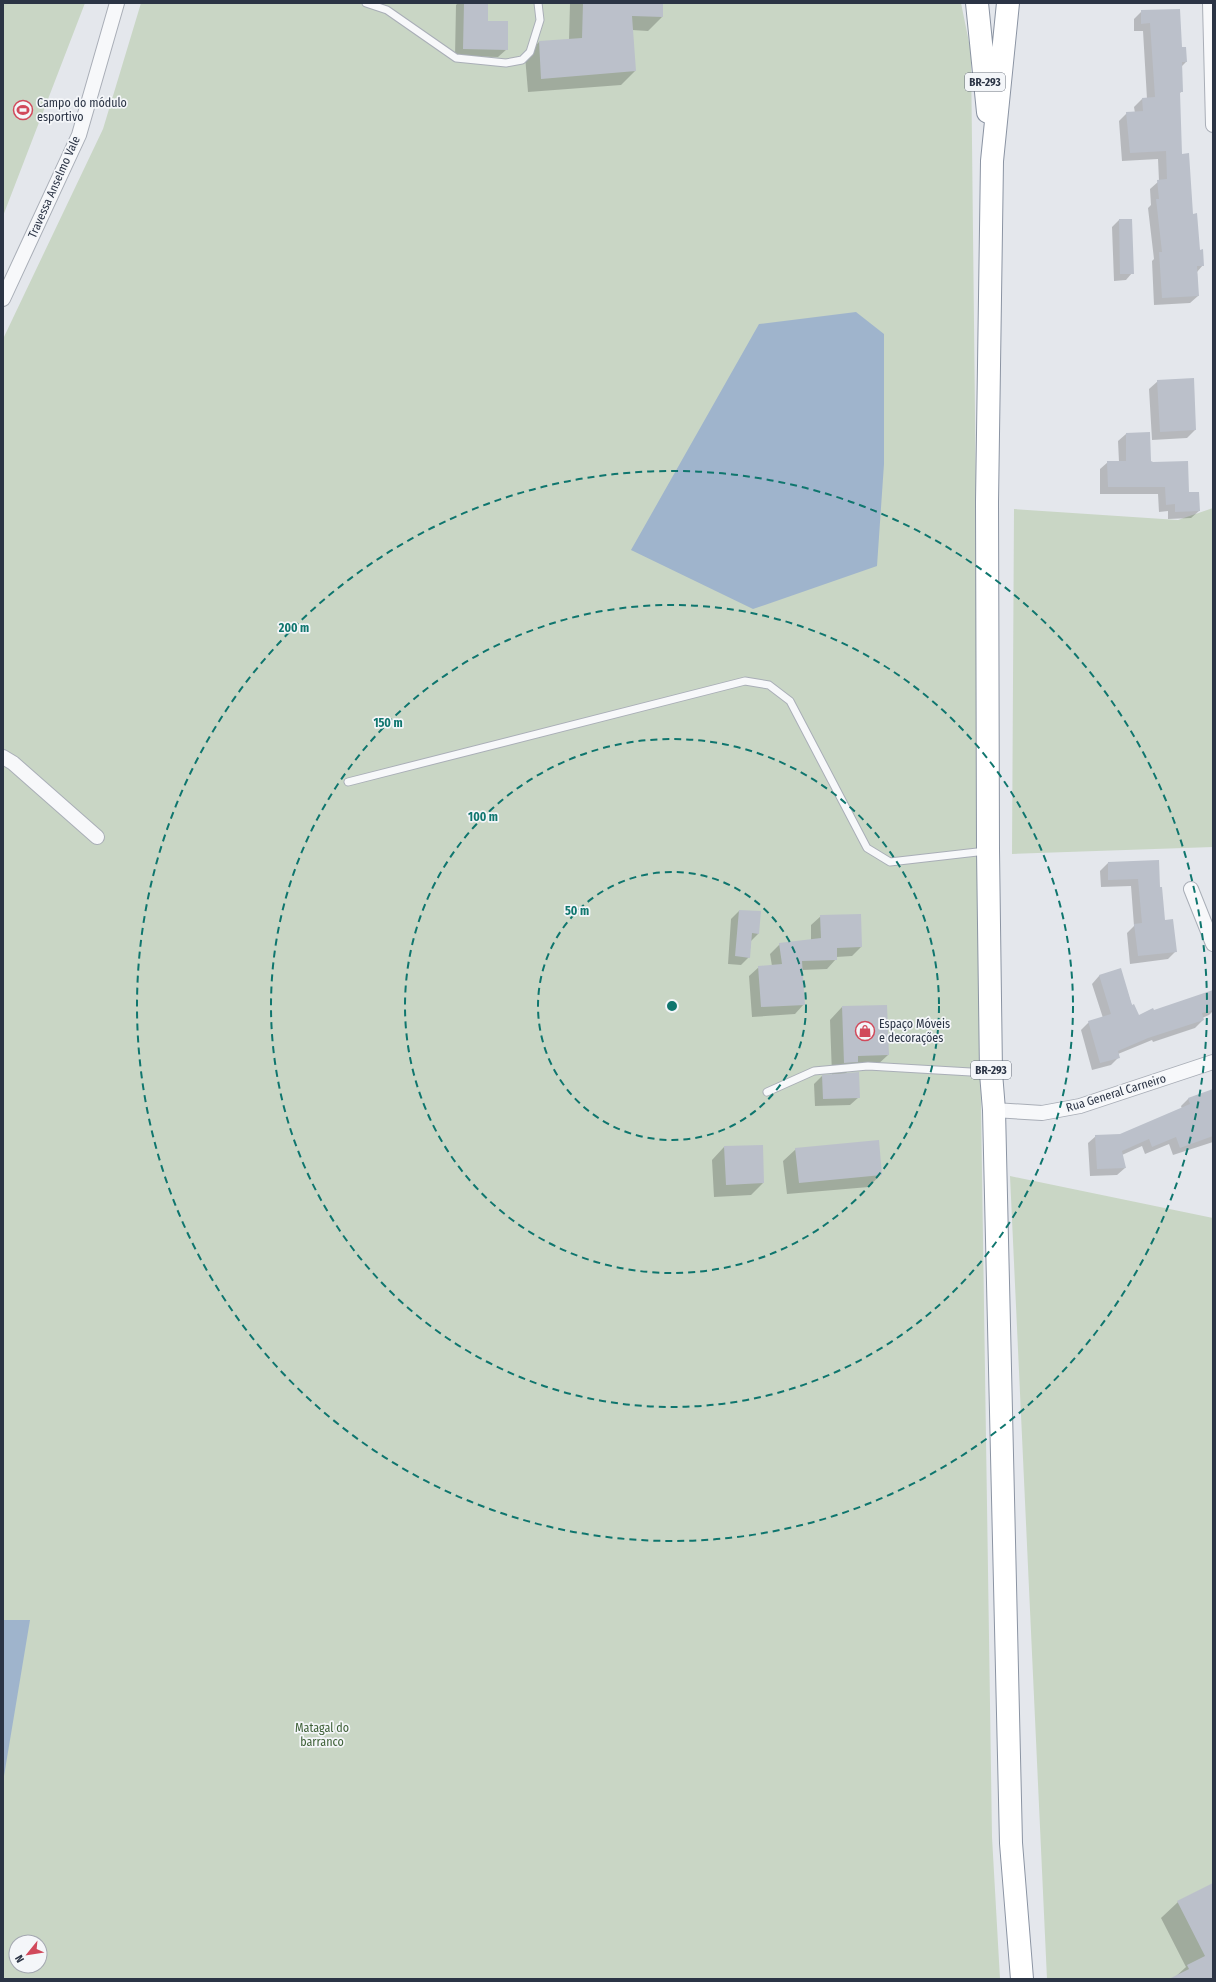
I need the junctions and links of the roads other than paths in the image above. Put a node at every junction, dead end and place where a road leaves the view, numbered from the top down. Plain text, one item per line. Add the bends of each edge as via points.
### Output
1 (117, 3) edge
2 (366, 3) edge
3 (538, 3) edge
4 (977, 3) edge
5 (1008, 3) edge
6 (1210, 3) edge
7 (1213, 125) edge
8 (992, 161) junction
9 (3, 299) edge
10 (3, 757) edge
11 (348, 782) dead end
12 (97, 837) dead end
13 (988, 850) junction
14 (1191, 889) dead end
15 (1213, 944) edge
16 (1213, 1062) edge
17 (991, 1073) junction
18 (768, 1092) dead end
19 (994, 1110) junction
20 (1022, 1979) edge

1 - 9 street, Travessa Anselmo Vale via 78,135
2 - 3 lane via 387,10 456,58 506,63 522,60 530,52 540,20
4 - 8 highway, BR-293
5 - 8 highway, BR-293
6 - 7 street
8 - 13 highway, BR-293 via 987,502
10 - 12 street
11 - 13 lane via 745,681 769,685 790,701 867,848 890,862
13 - 17 highway, BR-293
14 - 15 street
16 - 19 street, Rua General Carneiro via 1080,1106 1042,1113
17 - 18 lane via 868,1066 814,1071
17 - 19 highway, BR-293
19 - 20 highway, BR-293 via 1011,1843

